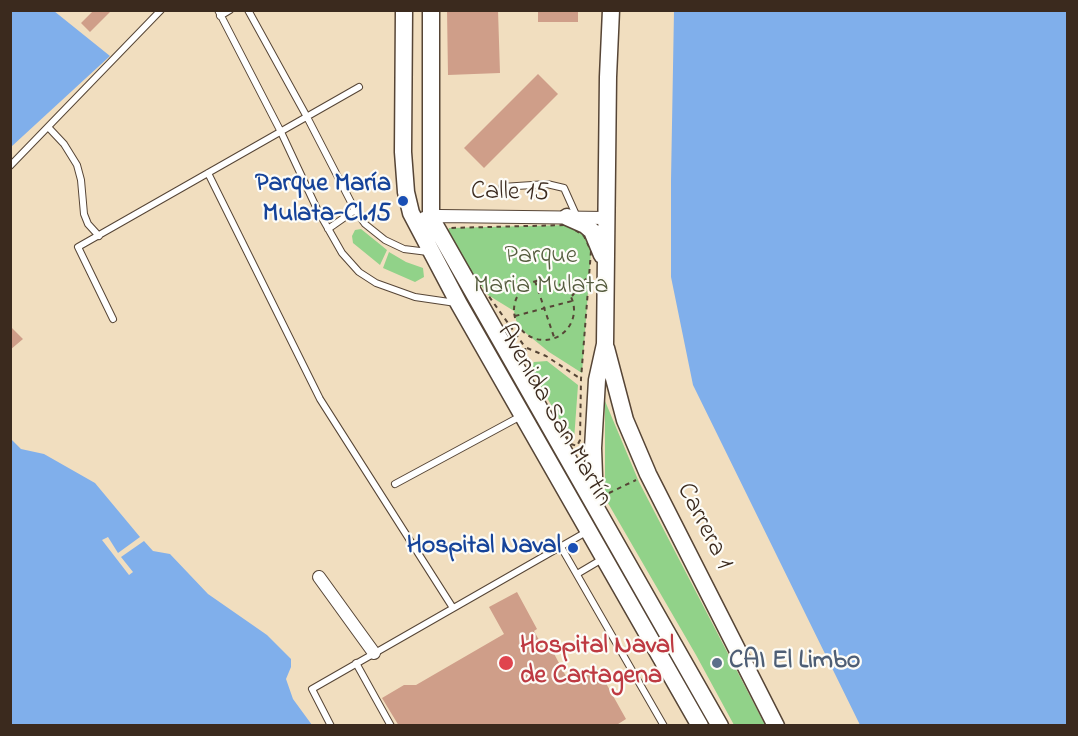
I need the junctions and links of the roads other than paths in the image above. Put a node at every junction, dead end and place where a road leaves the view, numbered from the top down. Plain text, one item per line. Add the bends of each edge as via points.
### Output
1 (161, 10) edge
2 (230, 10) edge
3 (248, 10) edge
4 (404, 10) edge
5 (431, 10) edge
6 (611, 10) edge
7 (219, 13) edge
8 (359, 87) dead end
9 (307, 117) junction
10 (48, 128) junction
11 (281, 132) junction
12 (10, 166) edge
13 (208, 174) junction
14 (502, 187) dead end
15 (355, 210) junction
16 (572, 217) junction
17 (606, 218) junction
18 (423, 220) junction
19 (328, 229) junction
20 (99, 236) junction
21 (431, 252) junction
22 (605, 261) junction
23 (459, 304) junction
24 (113, 319) dead end
25 (605, 344) junction
26 (523, 415) junction
27 (394, 484) dead end
28 (599, 501) junction
29 (589, 531) junction
30 (561, 547) junction
31 (604, 558) junction
32 (577, 574) junction
33 (319, 578) dead end
34 (453, 608) junction
35 (374, 653) junction
36 (356, 663) junction
37 (331, 726) edge
38 (391, 726) edge
39 (664, 726) edge
40 (700, 726) edge
41 (720, 726) edge
42 (776, 726) edge

1 - 10 lane
2 - 7 lane
3 - 9 lane
4 - 18 main road, Avenida San Martín via 404,179 409,205
5 - 18 main road, Avenida San Martín
6 - 17 main road, Carrera 1
7 - 11 lane
8 - 9 lane
9 - 11 lane
9 - 15 lane
10 - 12 lane
10 - 20 lane via 77,165 84,214
11 - 13 lane
11 - 19 lane
13 - 20 lane
13 - 34 lane via 320,399
14 - 16 lane via 547,183 564,188
15 - 19 lane
15 - 21 lane via 385,240 404,249
16 - 17 street, Calle 15
16 - 18 street, Calle 15 via 440,216
16 - 22 main road via 592,231
17 - 22 main road, Carrera 1
18 - 21 main road, Avenida San Martín
18 - 28 main road, Avenida San Martín
19 - 23 lane via 342,253 376,283 415,297
20 - 24 lane via 78,247
21 - 23 main road, Avenida San Martín
22 - 25 main road, Carrera 1
23 - 26 main road, Avenida San Martín
25 - 28 main road, Carrera 1 via 597,380 593,448
25 - 42 main road, Carrera 1 via 625,420 648,474
26 - 27 lane
26 - 29 main road, Avenida San Martín
28 - 29 main road, Carrera 1
28 - 41 main road, Avenida San Martín
29 - 30 lane
29 - 31 main road, Avenida San Martín
30 - 32 lane
30 - 34 lane
31 - 32 lane
31 - 40 main road, Avenida San Martín
32 - 39 lane
33 - 35 street
34 - 35 lane
35 - 36 lane
36 - 37 lane via 312,689
36 - 38 lane

